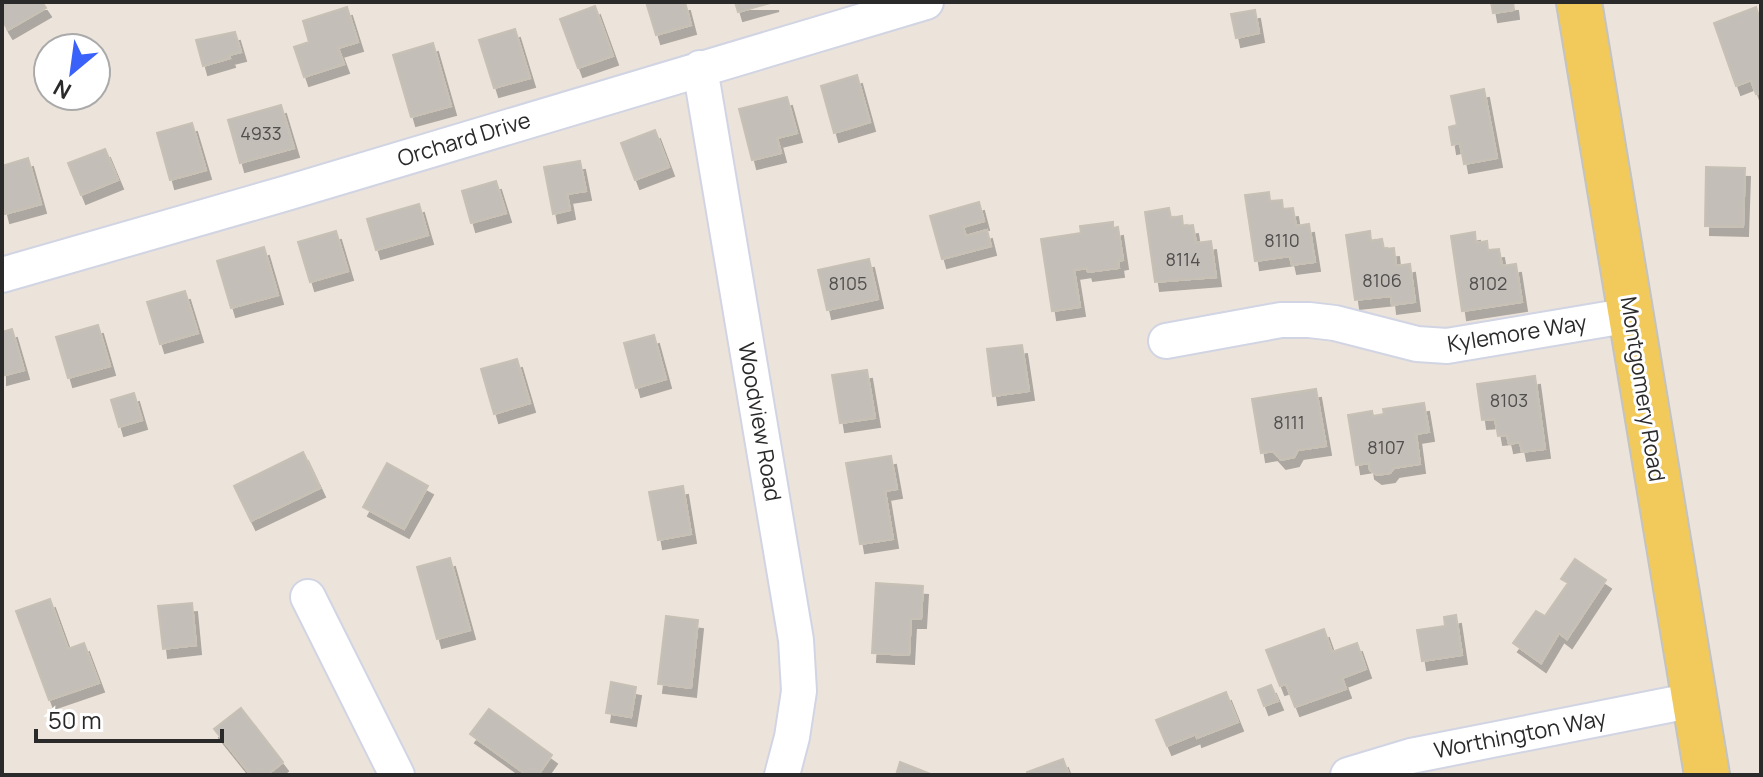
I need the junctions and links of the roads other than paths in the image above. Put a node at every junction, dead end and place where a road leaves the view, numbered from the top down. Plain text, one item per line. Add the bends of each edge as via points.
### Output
1 (926, 2) edge
2 (1579, 2) edge
3 (700, 68) junction
4 (2, 275) edge
5 (1631, 315) junction
6 (1166, 341) dead end
7 (308, 597) dead end
8 (1694, 700) junction
9 (397, 775) edge
10 (782, 775) edge
11 (1348, 775) edge
12 (1707, 775) edge

1 - 3 street, Orchard Drive
2 - 5 main road, Montgomery Road
3 - 4 street, Orchard Drive
3 - 10 street, Woodview Road via 796,640 799,691
5 - 6 street, Kylemore Way via 1447,346 1309,320 1281,320
5 - 8 main road, Montgomery Road
7 - 9 street
8 - 11 street, Worthington Way via 1411,756
8 - 12 main road, Montgomery Road

